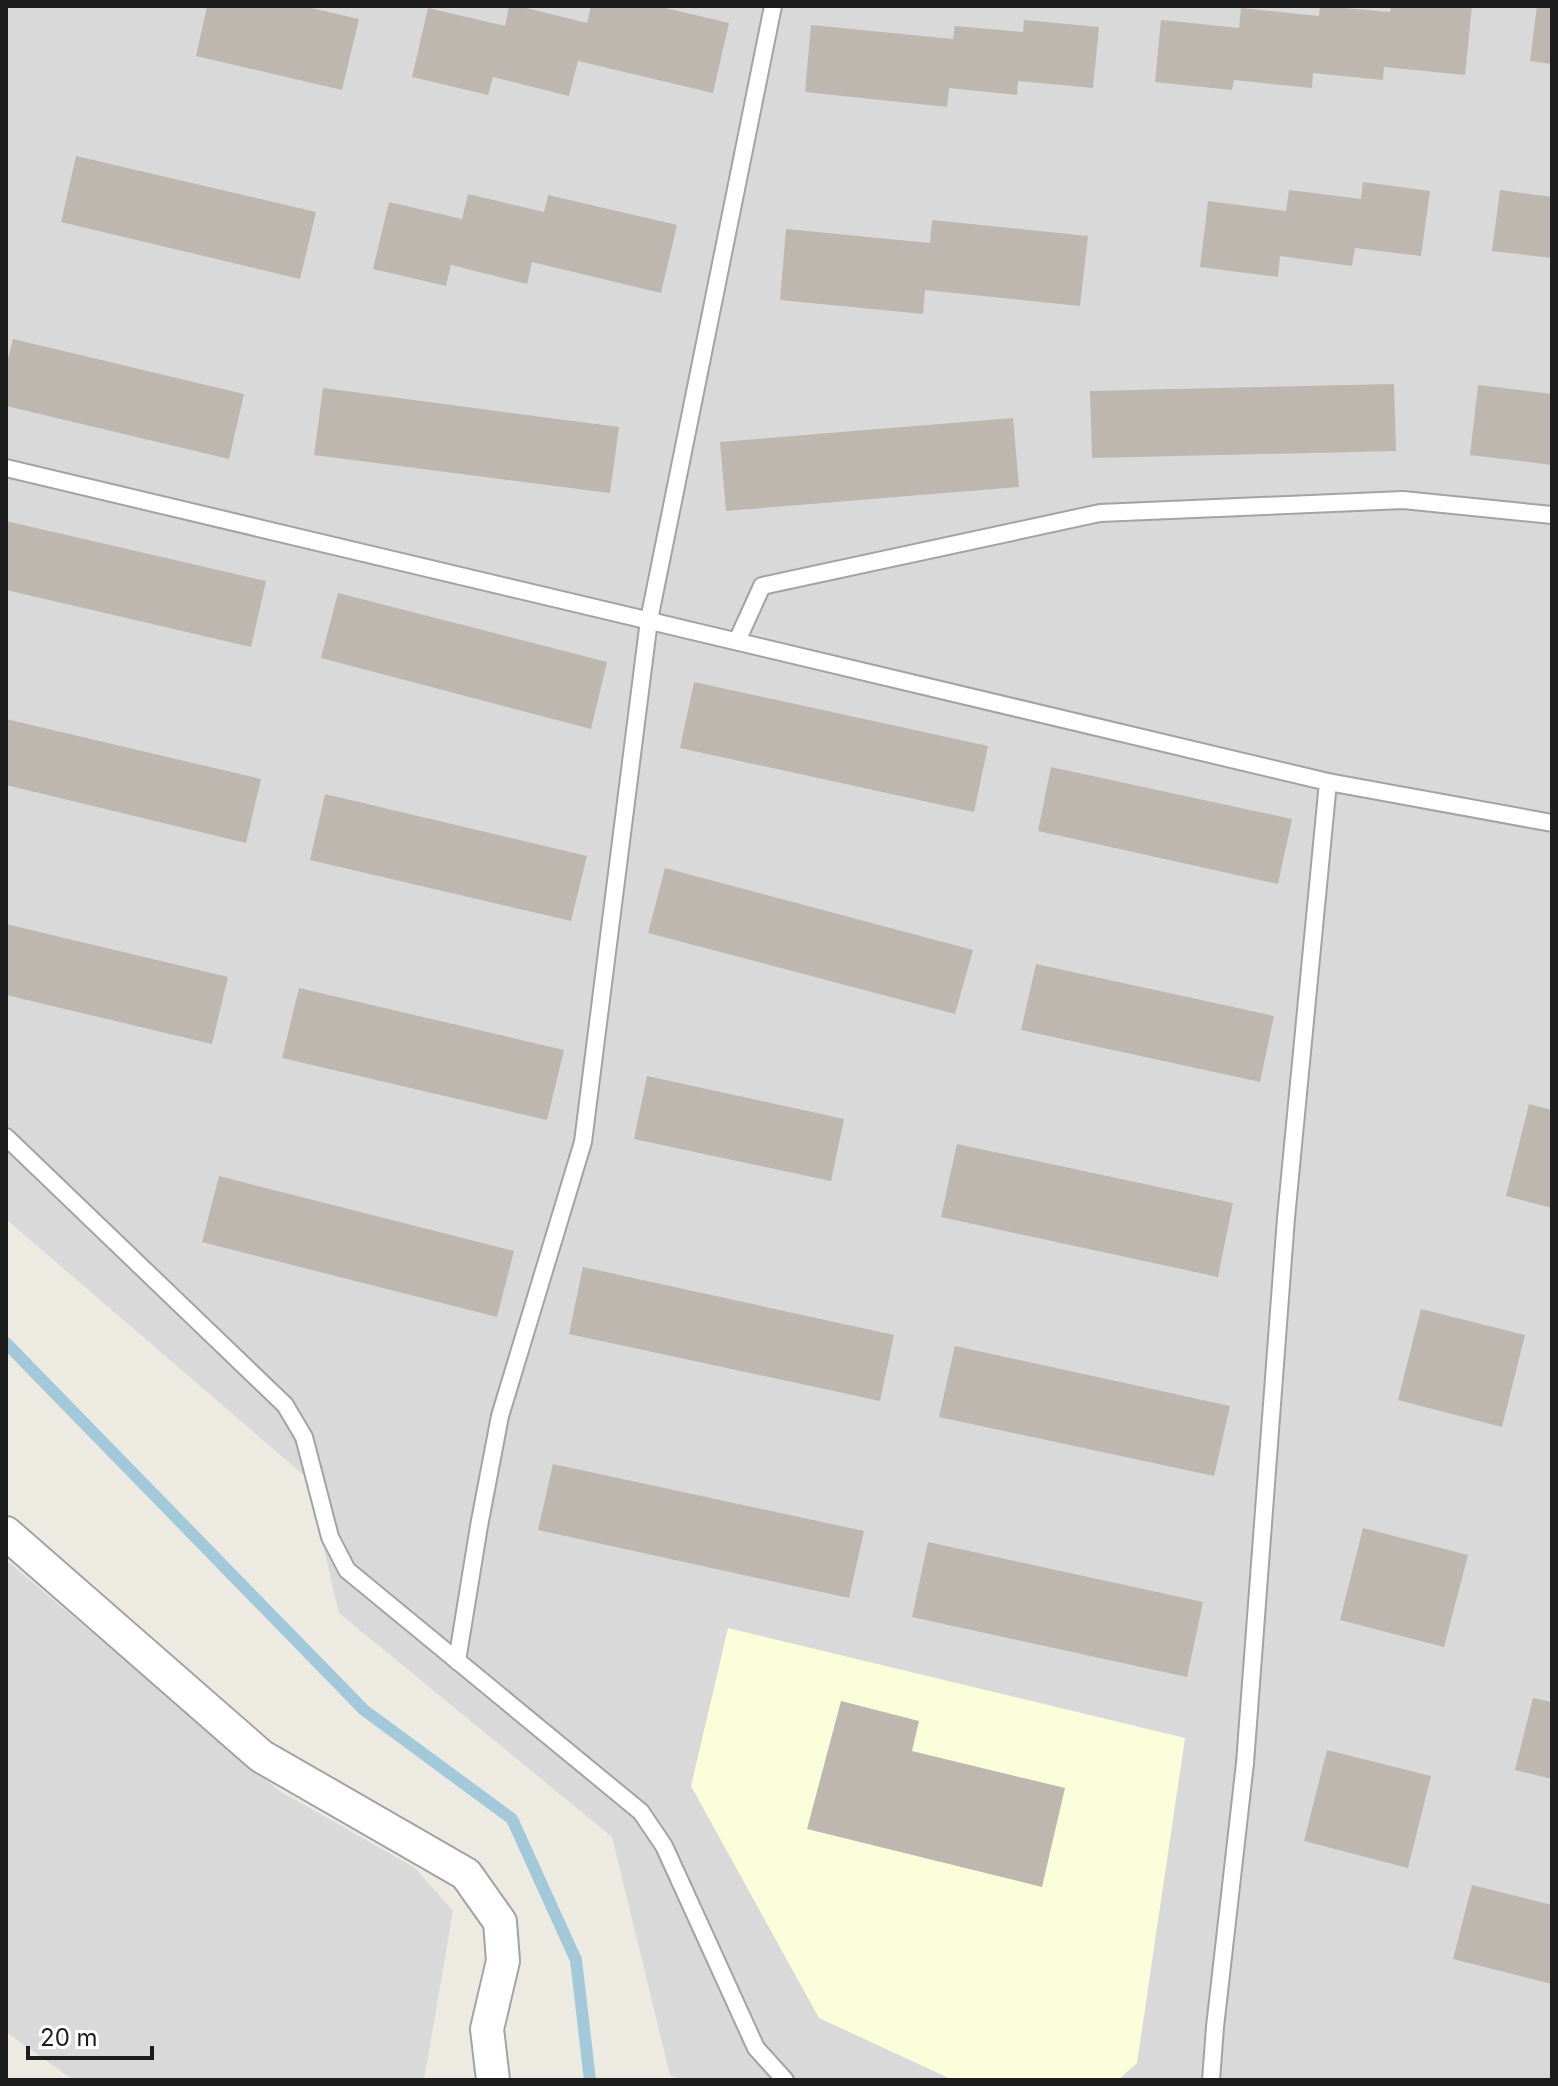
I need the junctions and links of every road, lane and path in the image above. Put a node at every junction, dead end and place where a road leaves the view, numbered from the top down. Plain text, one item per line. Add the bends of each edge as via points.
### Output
1 (773, 6) edge
2 (6, 468) edge
3 (1552, 515) edge
4 (649, 620) junction
5 (737, 641) junction
6 (1328, 782) junction
7 (1552, 823) edge
8 (6, 1137) edge
9 (6, 1533) edge
10 (457, 1661) junction
11 (493, 2080) edge
12 (785, 2080) edge
13 (1211, 2080) edge

1 - 4 lane
2 - 4 lane
3 - 5 lane via 1403,500 1100,513 762,586
4 - 5 lane
4 - 10 lane via 583,1142 500,1416
5 - 6 lane
6 - 7 lane
6 - 13 lane via 1286,1218 1245,1763
8 - 10 lane via 285,1405 304,1437 330,1537 347,1570
9 - 11 street via 261,1756 466,1874 500,1922 503,1961 487,2029
10 - 12 lane via 641,1812 664,1846 756,2048

